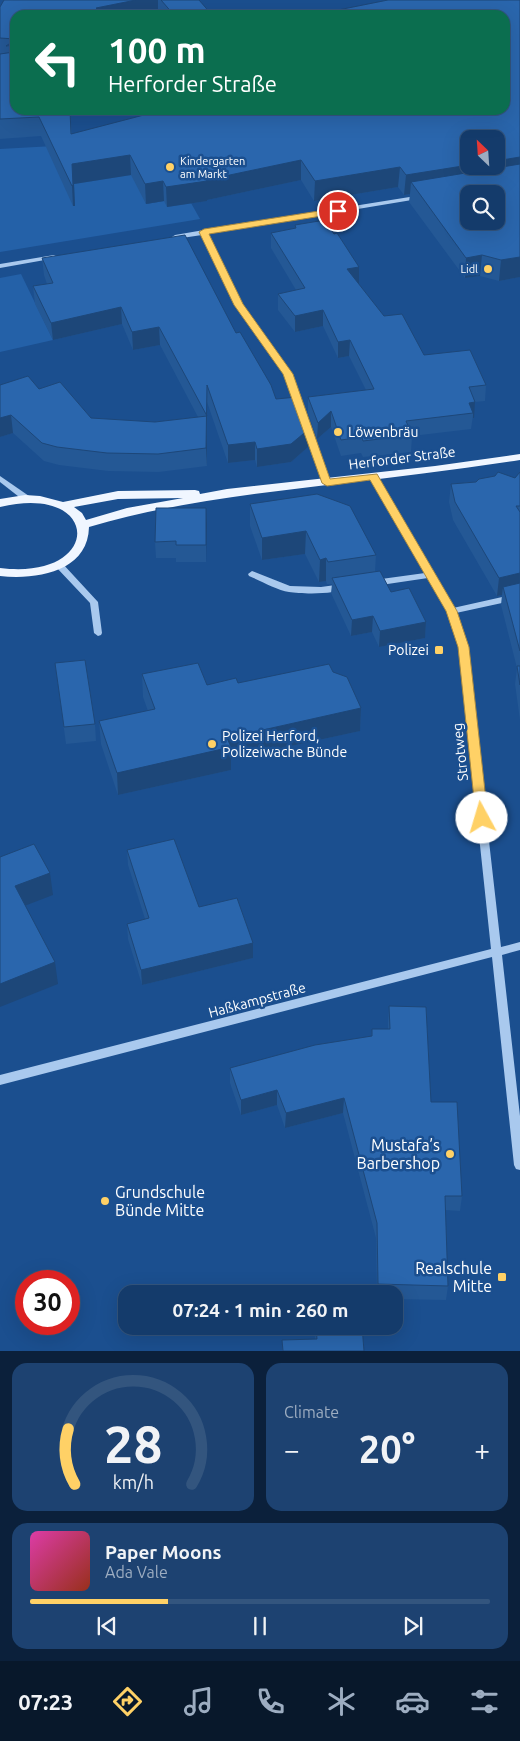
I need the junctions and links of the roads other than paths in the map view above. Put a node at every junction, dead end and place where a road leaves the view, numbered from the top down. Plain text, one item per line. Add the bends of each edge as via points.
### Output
1 (434, 195) edge
2 (204, 232) junction
3 (165, 238) edge
4 (58, 256) edge
5 (0, 266) edge
6 (520, 457) edge
7 (373, 477) junction
8 (0, 478) edge
9 (327, 483) junction
10 (227, 493) junction
11 (26, 498) junction
12 (0, 503) edge
13 (64, 505) junction
14 (83, 525) junction
15 (59, 565) junction
16 (6, 573) edge
17 (252, 574) dead end
18 (430, 575) junction
19 (0, 584) edge
20 (367, 584) edge
21 (348, 586) edge
22 (520, 596) edge
23 (451, 611) junction
24 (98, 633) dead end
25 (520, 946) edge
26 (497, 952) junction
27 (0, 1080) edge
28 (520, 1165) edge

1 - 2 street
2 - 3 street
2 - 9 street via 239,305 288,374
4 - 5 street
6 - 7 main road, Herforder Straße
7 - 9 main road, Herforder Straße
7 - 18 street, Strotweg
8 - 11 street
9 - 10 main road, Herforder Straße
10 - 13 main road, Herforder Straße via 118,495
10 - 14 main road, Herforder Straße via 127,512
11 - 12 main road
11 - 13 main road via 47,499
13 - 14 main road via 76,514
14 - 15 main road via 83,540 75,553
15 - 16 main road via 37,573
15 - 24 street via 94,602
16 - 19 main road
17 - 21 street via 289,589 321,590
18 - 20 street
18 - 23 street, Strotweg
22 - 23 street
23 - 26 street, Strotweg via 463,647
25 - 26 street, Haßkampstraße
26 - 27 street, Haßkampstraße
26 - 28 street, Strotweg

